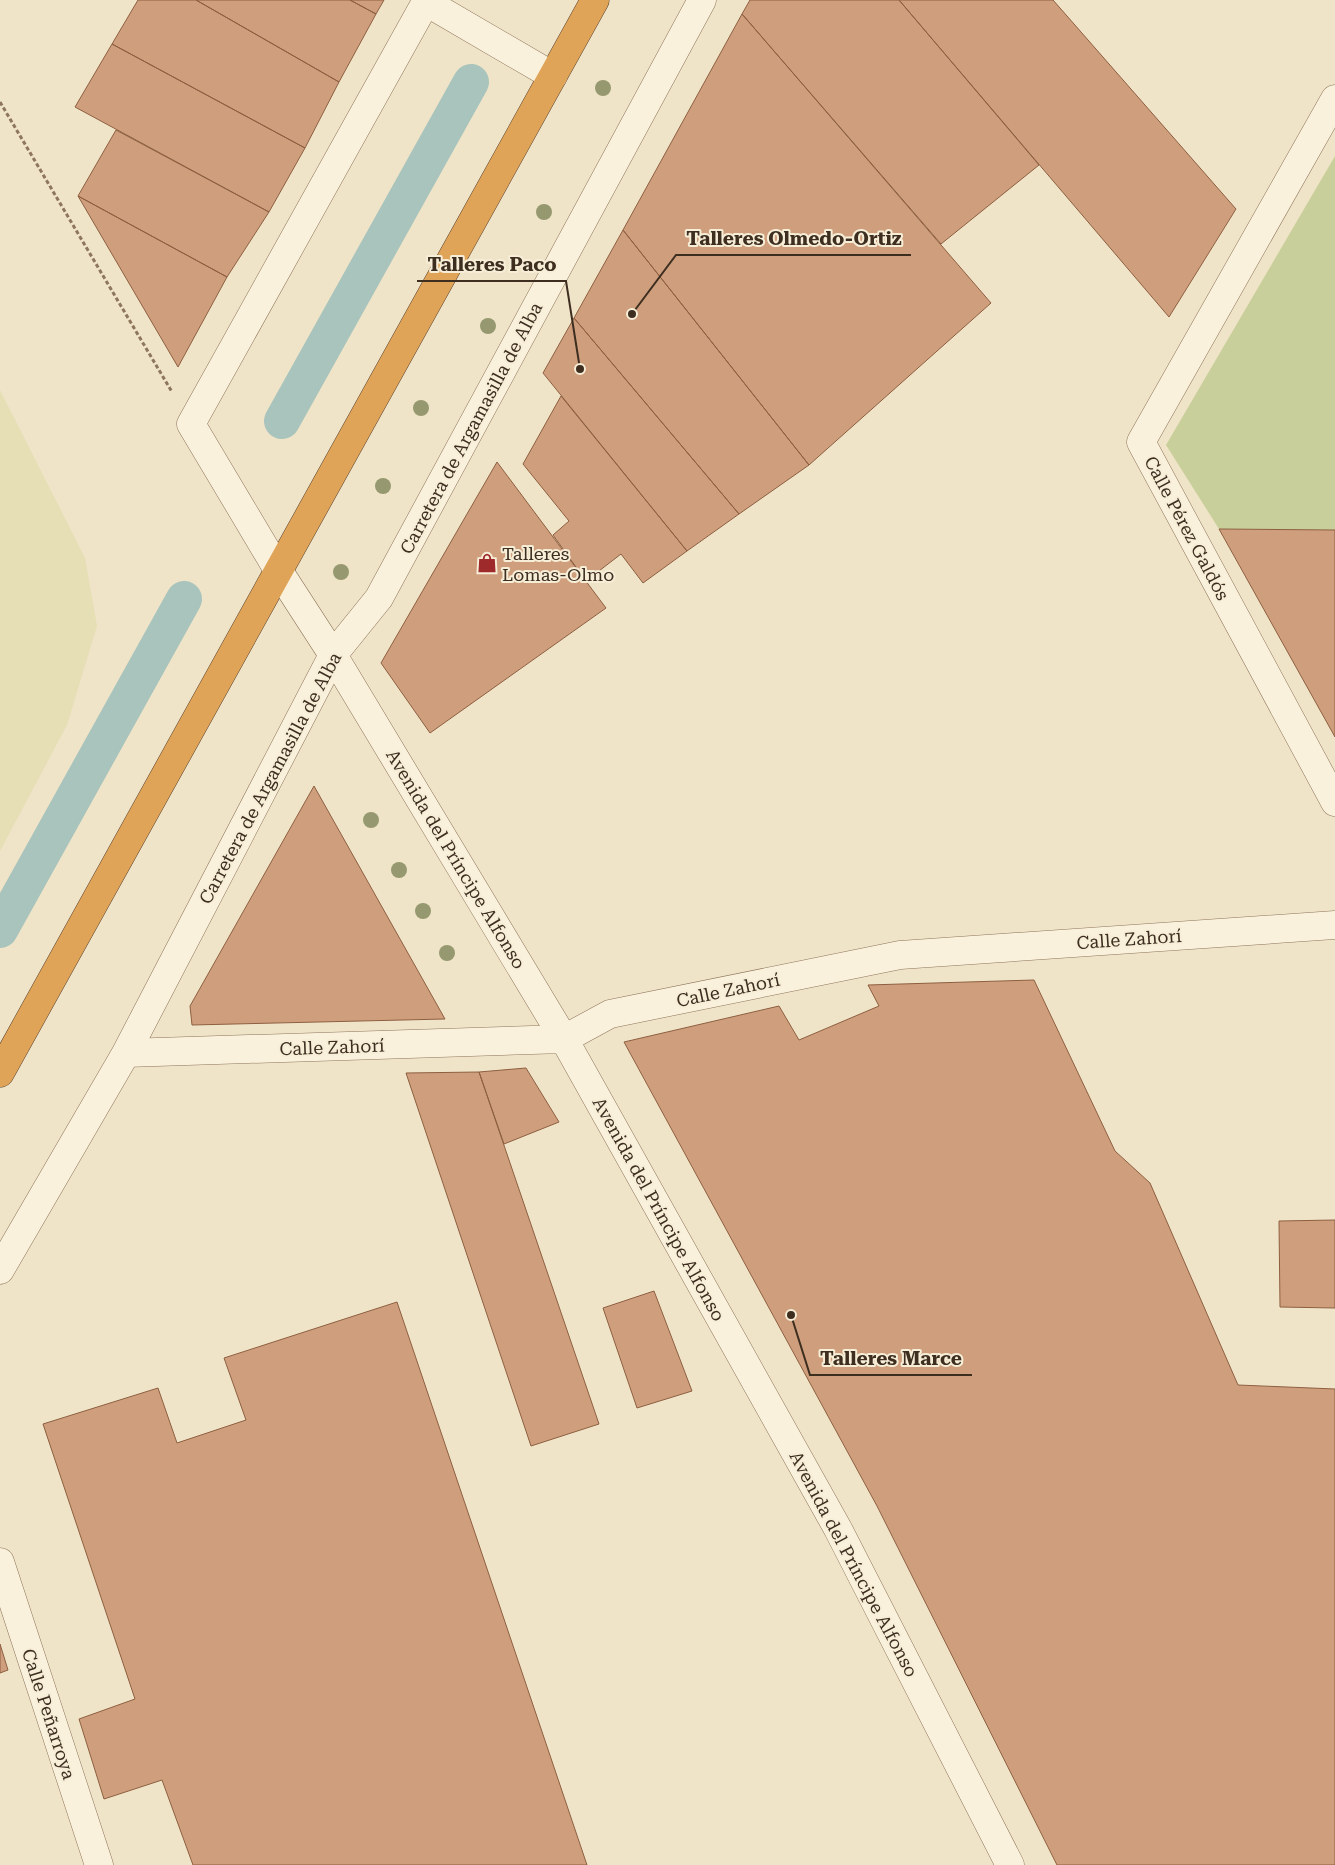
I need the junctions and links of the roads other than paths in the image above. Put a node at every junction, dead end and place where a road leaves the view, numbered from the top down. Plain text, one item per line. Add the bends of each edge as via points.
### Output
1 (595, 0) edge
2 (702, 0) edge
3 (427, 1) edge
4 (553, 76) junction
5 (1335, 99) edge
6 (278, 570) junction
7 (333, 655) junction
8 (1335, 802) edge
9 (1335, 925) edge
10 (12, 1035) edge
11 (564, 1039) junction
12 (126, 1053) junction
13 (0, 1072) edge
14 (0, 1270) edge
15 (0, 1562) edge
16 (99, 1865) edge
17 (1010, 1865) edge

1 - 4 highway
2 - 7 street, Carretera de Argamasilla de Alba via 379,598
3 - 4 street
3 - 6 street, Avenida del Príncipe Alfonso via 191,424
4 - 6 highway
5 - 8 street, Calle Pérez Galdós via 1141,442
6 - 7 street, Avenida del Príncipe Alfonso
6 - 10 highway
7 - 11 street, Avenida del Príncipe Alfonso
7 - 12 street, Carretera de Argamasilla de Alba
9 - 11 street, Calle Zahorí via 900,955 610,1014
10 - 13 highway
11 - 12 street, Calle Zahorí
11 - 17 street, Avenida del Príncipe Alfonso via 838,1529
12 - 14 street, Carretera de Argamasilla de Alba
15 - 16 street, Calle Peñarroya

